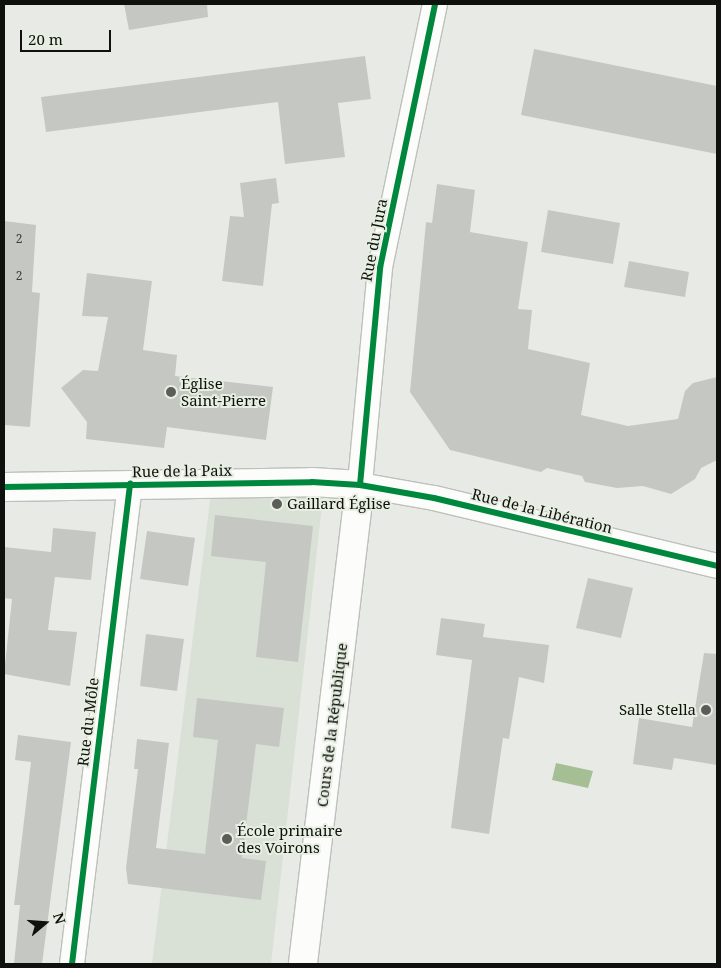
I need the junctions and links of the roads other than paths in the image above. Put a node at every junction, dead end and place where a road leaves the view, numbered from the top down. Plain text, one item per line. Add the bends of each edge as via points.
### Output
1 (435, 4) edge
2 (130, 484) junction
3 (360, 485) junction
4 (4, 486) edge
5 (717, 566) edge
6 (72, 964) edge
7 (303, 964) edge

1 - 3 street, Rue du Jura via 380,268
2 - 3 street, Rue de la Paix via 312,482
2 - 4 street, Rue de la Paix
2 - 6 street, Rue du Môle
3 - 5 street, Rue de la Libération via 434,498
3 - 7 street, Cours de la République

